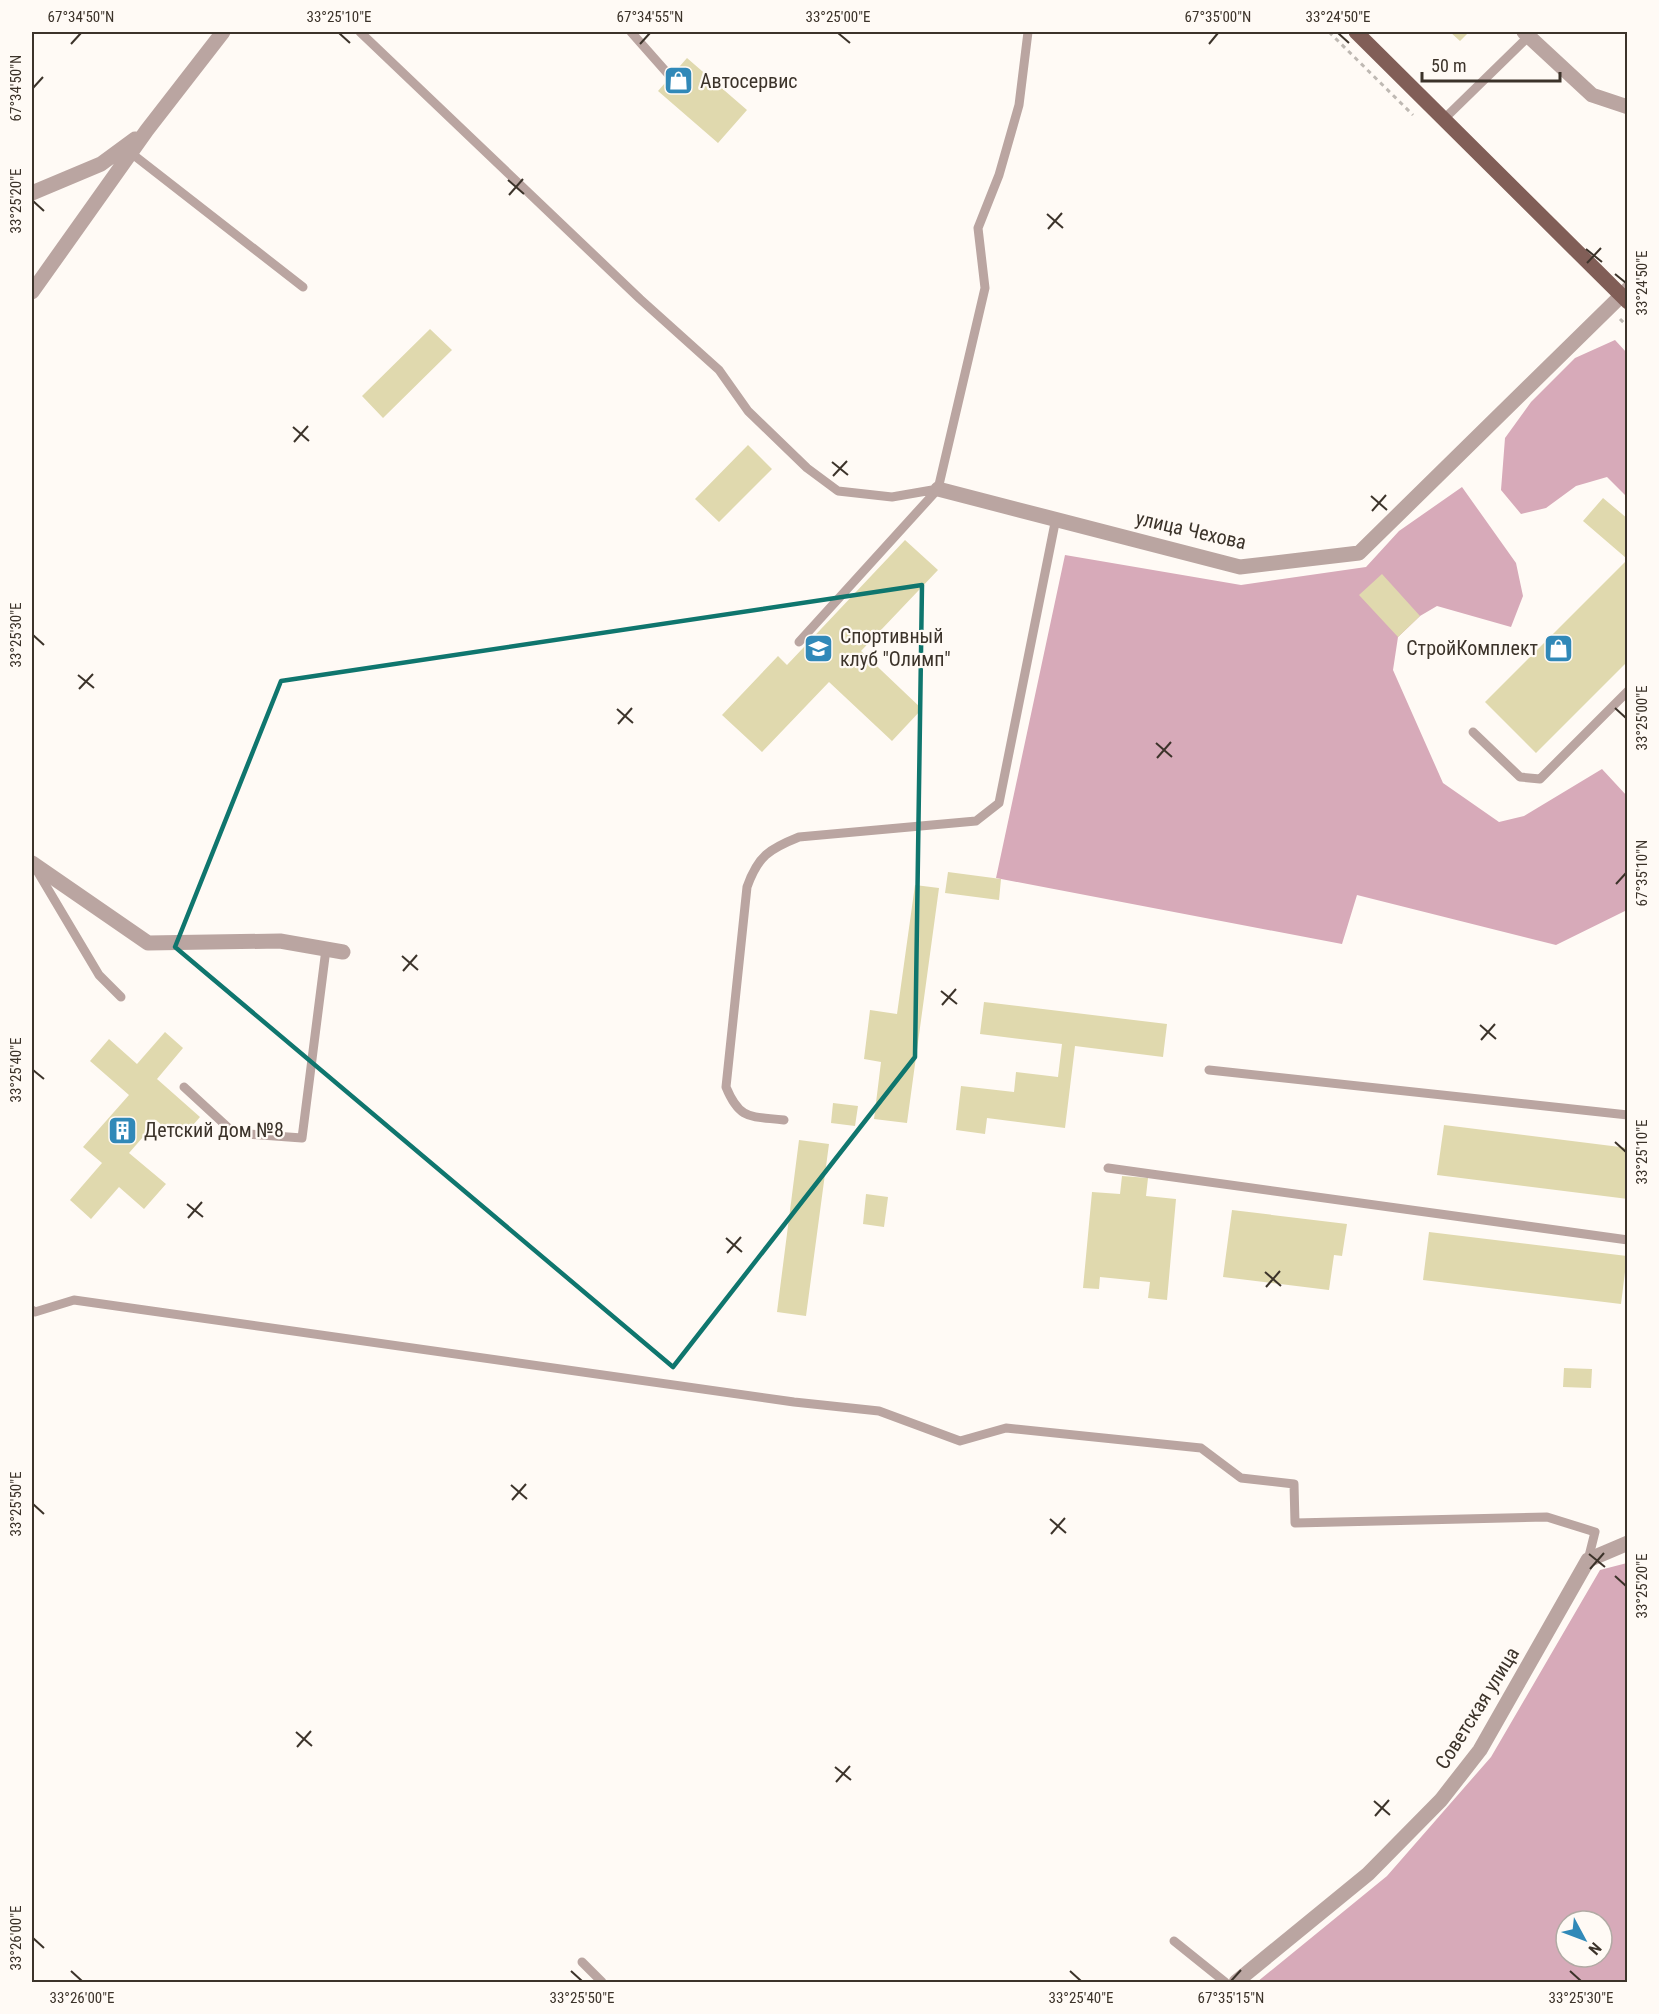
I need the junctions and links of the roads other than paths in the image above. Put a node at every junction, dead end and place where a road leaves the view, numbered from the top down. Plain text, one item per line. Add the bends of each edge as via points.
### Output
1 (222, 32) edge
2 (360, 32) edge
3 (632, 32) edge
4 (1028, 32) edge
5 (1356, 32) edge
6 (1526, 34) edge
7 (669, 75) dead end
8 (1628, 108) edge
9 (1444, 119) junction
10 (147, 130) junction
11 (131, 153) junction
12 (32, 193) edge
13 (303, 287) dead end
14 (32, 292) edge
15 (1626, 296) edge
16 (938, 489) junction
17 (1056, 518) junction
18 (799, 642) dead end
19 (1628, 691) edge
20 (1473, 732) dead end
21 (33, 864) edge
22 (326, 949) junction
23 (343, 952) dead end
24 (121, 997) dead end
25 (1209, 1070) dead end
26 (184, 1087) dead end
27 (1628, 1115) edge
28 (784, 1120) dead end
29 (1108, 1168) dead end
30 (1628, 1239) edge
31 (32, 1310) edge
32 (1628, 1543) edge
33 (1588, 1560) junction
34 (1174, 1941) dead end
35 (582, 1962) dead end
36 (602, 1983) edge
37 (1225, 1983) edge
38 (1236, 1983) edge

1 - 10 street
2 - 16 lane via 719,370 748,411 807,468 838,491 892,496
3 - 7 lane
4 - 16 lane via 1018,105 999,175 978,228 985,288
5 - 9 main road
6 - 8 street via 1592,95
6 - 9 lane
9 - 15 main road
10 - 11 street
10 - 12 street via 101,164
11 - 13 lane
11 - 14 street
15 - 17 street, улица Чехова via 1359,553 1240,567
16 - 17 street, улица Чехова
16 - 18 lane
17 - 28 lane via 999,803 976,821 799,837 776,846 755,864 747,887 726,1087 733,1105 747,1116
19 - 20 lane via 1540,780 1520,777
21 - 22 street via 148,943 280,941
21 - 24 lane via 99,975
22 - 23 street
22 - 26 lane via 302,1138 234,1133
25 - 27 lane
29 - 30 lane
31 - 33 lane via 74,1300 879,1411 960,1441 1006,1428 1202,1448 1241,1478 1294,1484 1295,1523 1547,1517 1594,1532
32 - 33 street
33 - 38 street, Советская улица via 1485,1741 1441,1800 1368,1874
34 - 37 lane
35 - 36 lane

